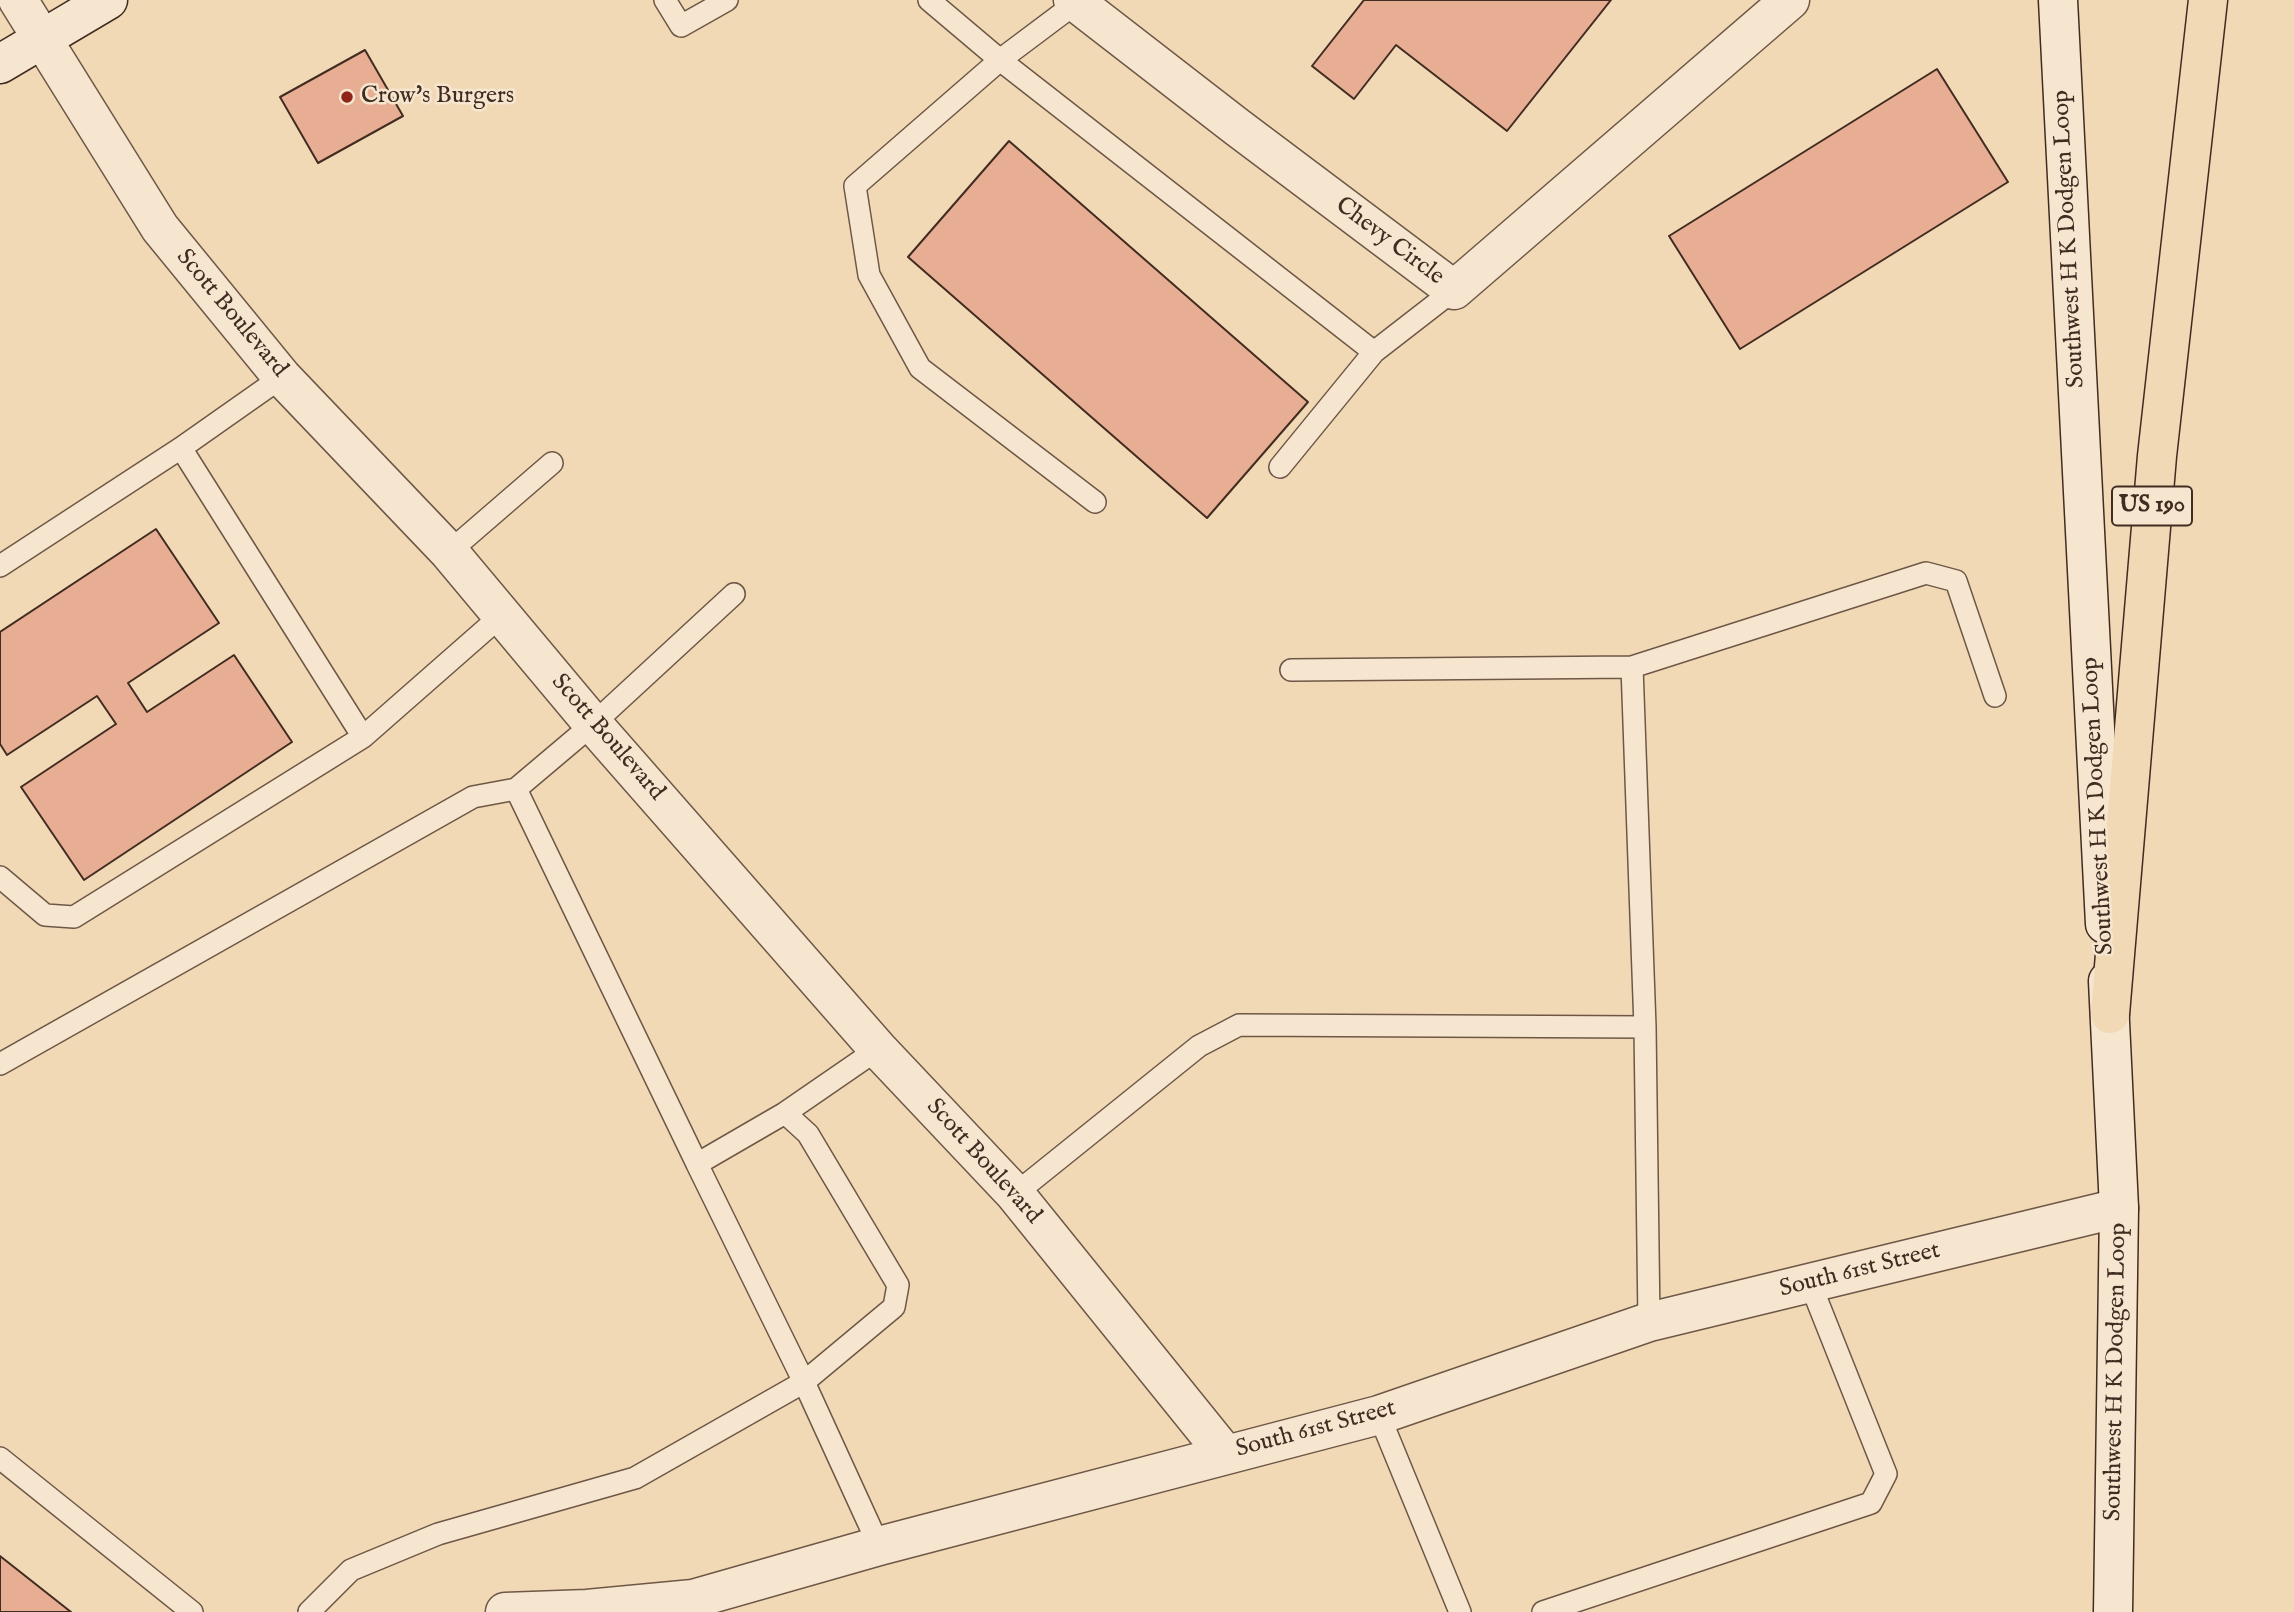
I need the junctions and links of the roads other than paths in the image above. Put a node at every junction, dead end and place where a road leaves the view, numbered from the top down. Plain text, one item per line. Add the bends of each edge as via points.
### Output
1 (18, 0) edge
2 (108, 0) edge
3 (665, 0) edge
4 (727, 0) edge
5 (929, 0) edge
6 (1790, 0) edge
7 (2058, 0) edge
8 (2208, 0) edge
9 (1074, 1) edge
10 (42, 40) junction
11 (1000, 60) junction
12 (0, 64) edge
13 (1454, 290) junction
14 (1374, 352) junction
15 (282, 377) junction
16 (181, 448) junction
17 (552, 463) dead end
18 (1280, 467) dead end
19 (1095, 502) dead end
20 (449, 552) junction
21 (0, 566) edge
22 (734, 594) dead end
23 (502, 615) junction
24 (1632, 667) junction
25 (1290, 670) dead end
26 (1995, 696) dead end
27 (593, 724) junction
28 (363, 737) junction
29 (516, 789) junction
30 (0, 877) edge
31 (2110, 1014) junction
32 (1644, 1027) junction
33 (878, 1049) junction
34 (0, 1064) edge
35 (785, 1113) junction
36 (697, 1164) junction
37 (1015, 1194) junction
38 (2119, 1208) junction
39 (1810, 1283) junction
40 (1649, 1322) junction
41 (804, 1382) junction
42 (1379, 1415) junction
43 (1225, 1454) junction
44 (0, 1458) edge
45 (879, 1546) junction
46 (192, 1612) edge
47 (309, 1612) edge
48 (505, 1612) edge
49 (1460, 1612) edge
50 (1543, 1612) edge
51 (2113, 1612) edge

1 - 10 street, Scott Boulevard
2 - 10 street
3 - 4 lane via 681,26
5 - 11 lane
6 - 13 street, Chevy Circle
7 - 31 street, Southwest H K Dodgen Loop
8 - 31 highway, US 190 via 2157,456
9 - 11 lane
9 - 13 street, Chevy Circle
10 - 12 street
10 - 15 street, Scott Boulevard via 160,228
11 - 14 lane
11 - 19 lane via 855,186 869,275 920,368
13 - 14 lane
14 - 18 lane
15 - 16 lane
15 - 20 street, Scott Boulevard
16 - 21 lane
16 - 28 lane
17 - 20 lane
20 - 23 street, Scott Boulevard
22 - 27 lane
23 - 27 street, Scott Boulevard
23 - 28 lane
24 - 25 lane
24 - 26 lane via 1926,573 1956,581
24 - 32 lane
27 - 29 lane
27 - 33 street, Scott Boulevard
28 - 30 lane via 74,917 45,915
29 - 34 lane via 473,797
29 - 36 lane
31 - 38 street, Southwest H K Dodgen Loop / US 190
32 - 37 lane via 1239,1025 1199,1046
32 - 40 lane
33 - 35 lane
33 - 37 street, Scott Boulevard
35 - 36 lane
35 - 41 lane via 808,1134 898,1285 894,1307
36 - 41 lane
37 - 43 street, Scott Boulevard
38 - 39 street, South 61st Street
38 - 51 street, Southwest H K Dodgen Loop / US 190
39 - 40 street, South 61st Street
39 - 50 lane via 1886,1474 1871,1503
40 - 42 street, South 61st Street
41 - 45 lane
41 - 47 lane via 635,1478 438,1534 351,1570
42 - 43 street, South 61st Street
42 - 49 lane
43 - 45 street, South 61st Street
44 - 46 lane
45 - 48 street, South 61st Street via 693,1599

